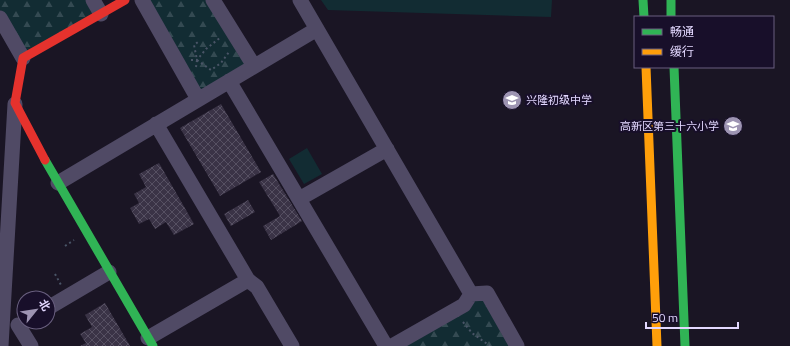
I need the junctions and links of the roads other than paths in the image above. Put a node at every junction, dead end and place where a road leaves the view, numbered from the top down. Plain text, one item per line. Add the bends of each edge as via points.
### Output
1 (93, 0) edge
2 (125, 0) edge
3 (142, 0) edge
4 (213, 0) edge
5 (300, 0) edge
6 (643, 0) edge
7 (671, 0) edge
8 (101, 14) junction
9 (644, 16) edge
10 (672, 16) edge
11 (0, 18) edge
12 (317, 28) junction
13 (23, 58) junction
14 (254, 66) junction
15 (646, 68) edge
16 (674, 68) edge
17 (229, 81) junction
18 (198, 99) junction
19 (16, 103) junction
20 (156, 124) junction
21 (387, 149) junction
22 (58, 182) junction
23 (299, 199) junction
24 (109, 272) junction
25 (248, 280) junction
26 (471, 294) junction
27 (56, 303) edge
28 (2, 321) junction
29 (16, 322) edge
30 (24, 330) edge
31 (150, 342) edge
32 (514, 345) edge
33 (1, 346) edge
34 (30, 346) edge
35 (292, 346) edge
36 (386, 346) edge
37 (392, 346) edge
38 (657, 346) edge
39 (685, 346) edge

1 - 8 street
2 - 8 street
3 - 18 street
4 - 14 street
5 - 12 street
6 - 9 street
7 - 10 street
8 - 13 street
11 - 13 street
12 - 14 street
12 - 21 street
13 - 19 street
14 - 17 street
15 - 38 street
16 - 39 street
17 - 18 street
17 - 23 street
18 - 20 street
19 - 22 street
19 - 28 street
20 - 22 street
20 - 25 street
21 - 23 street
21 - 26 street
22 - 24 street
23 - 36 street
24 - 27 street
24 - 31 street
25 - 31 street
25 - 35 street via 257,286
26 - 32 street via 487,293
26 - 37 street via 458,309
28 - 29 street
28 - 33 street
30 - 34 street

